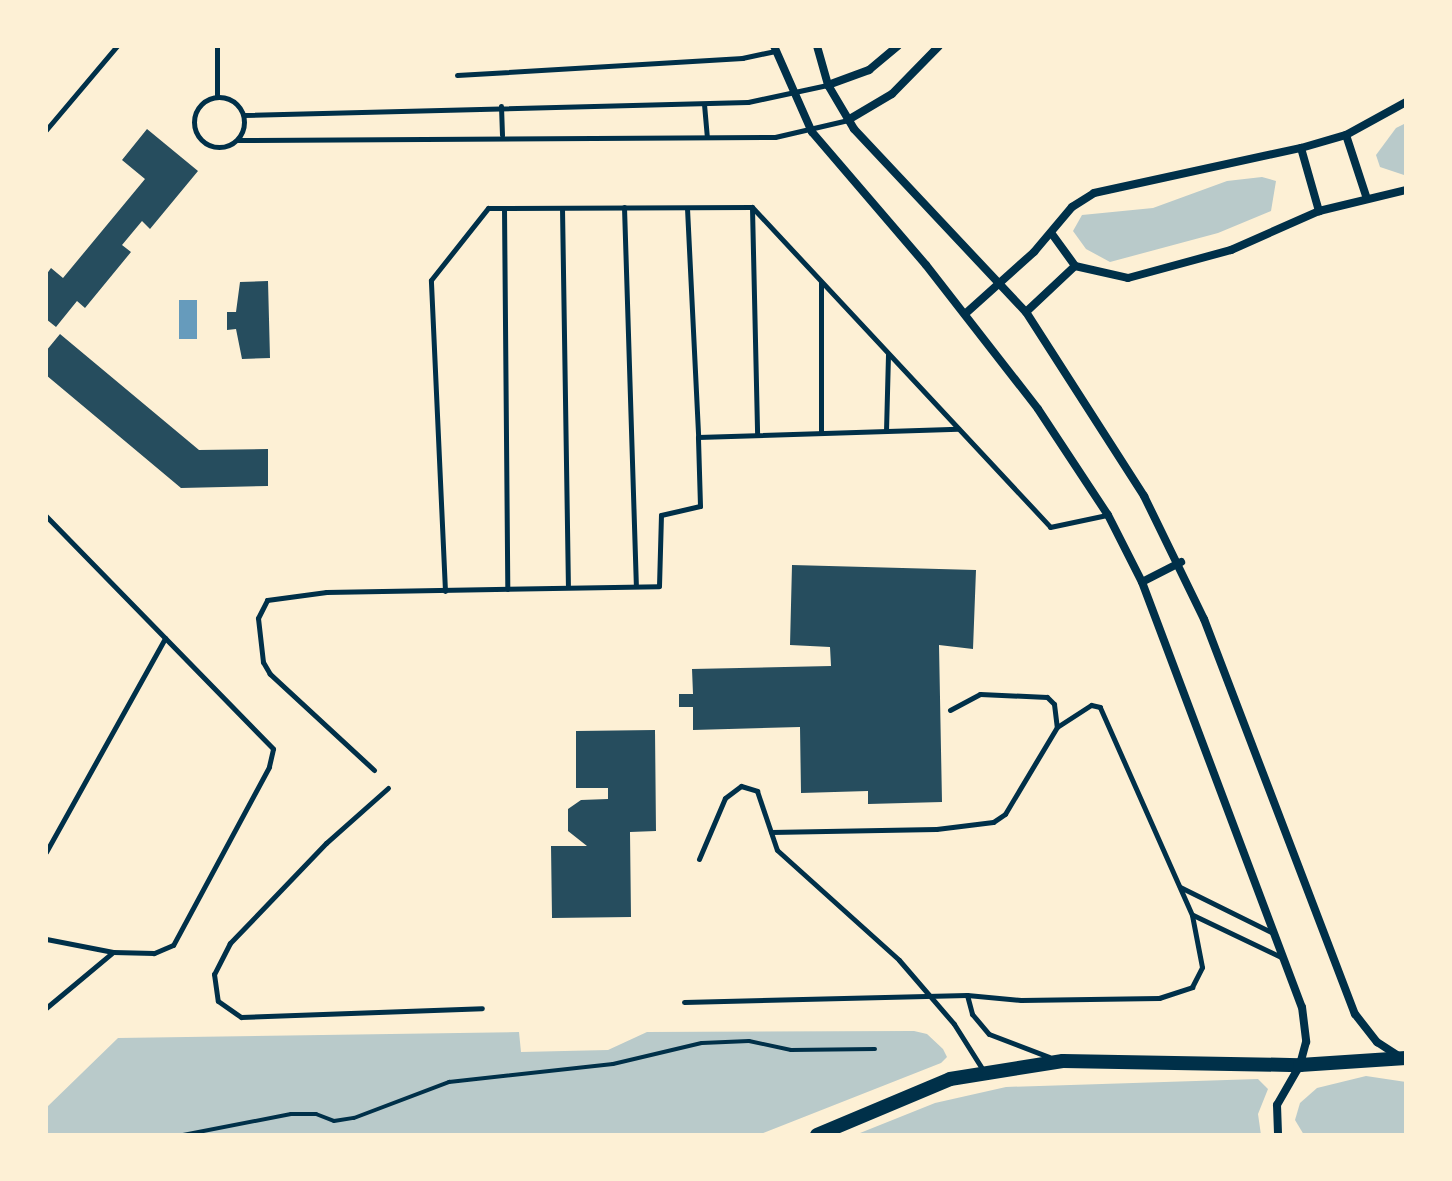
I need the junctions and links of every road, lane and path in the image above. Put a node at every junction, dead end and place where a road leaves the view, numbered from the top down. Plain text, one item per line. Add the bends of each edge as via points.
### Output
1 (117, 46) edge
2 (217, 46) edge
3 (817, 46) edge
4 (898, 46) edge
5 (939, 46) edge
6 (774, 48) edge
7 (457, 75) dead end
8 (828, 85) junction
9 (791, 93) junction
10 (217, 97) junction
11 (1406, 102) edge
12 (704, 104) junction
13 (501, 106) junction
14 (244, 115) junction
15 (848, 120) junction
16 (46, 130) edge
17 (812, 132) junction
18 (502, 135) junction
19 (1346, 135) junction
20 (707, 137) junction
21 (238, 140) junction
22 (1301, 148) junction
23 (1406, 190) edge
24 (1367, 199) junction
25 (624, 207) junction
26 (752, 207) junction
27 (504, 208) junction
28 (562, 208) junction
29 (687, 208) junction
30 (1319, 211) junction
31 (1052, 234) junction
32 (1075, 266) junction
33 (821, 282) junction
34 (1001, 282) junction
35 (1026, 312) junction
36 (965, 314) junction
37 (888, 354) junction
38 (958, 429) junction
39 (886, 431) junction
40 (821, 433) junction
41 (757, 435) junction
42 (698, 437) junction
43 (1108, 515) junction
44 (46, 516) edge
45 (1181, 562) junction
46 (1142, 582) junction
47 (568, 585) junction
48 (636, 585) junction
49 (507, 589) junction
50 (445, 591) junction
51 (165, 638) junction
52 (950, 710) dead end
53 (1057, 727) junction
54 (374, 770) dead end
55 (388, 788) dead end
56 (771, 832) junction
57 (46, 852) edge
58 (699, 859) dead end
59 (1180, 887) junction
60 (1192, 915) junction
61 (1276, 935) junction
62 (46, 939) edge
63 (113, 952) junction
64 (1284, 958) junction
65 (967, 995) junction
66 (928, 997) junction
67 (684, 1002) dead end
68 (46, 1008) edge
69 (482, 1008) dead end
70 (875, 1049) dead end
71 (1405, 1059) edge
72 (1063, 1061) junction
73 (1300, 1065) junction
74 (985, 1073) junction
75 (183, 1135) edge
76 (817, 1135) edge
77 (1278, 1135) edge

1 - 16 lane
2 - 10 lane
3 - 8 street
4 - 8 street via 869,70
5 - 15 street via 892,94
6 - 7 lane via 742,58
6 - 9 street
8 - 9 lane
8 - 15 street
9 - 12 lane
9 - 17 street
10 - 14 lane via 233,101
10 - 21 lane via 196,112 199,137 222,148
11 - 19 street
12 - 13 lane
12 - 20 lane
13 - 14 lane
13 - 18 lane
14 - 21 lane
15 - 17 lane
15 - 34 street
17 - 20 lane
17 - 36 street
18 - 20 lane
18 - 21 lane
19 - 22 street
19 - 24 street
22 - 30 street
22 - 31 street via 1094,193 1072,207
23 - 24 street
24 - 30 street
25 - 28 lane
25 - 29 lane
25 - 48 lane
26 - 29 lane
26 - 33 lane
26 - 41 lane
27 - 28 lane
27 - 49 lane
27 - 50 lane via 488,208 431,280
28 - 47 lane
29 - 42 lane
30 - 32 street via 1231,250 1142,276 1105,276
31 - 32 street
31 - 34 street
32 - 35 street
33 - 37 lane
33 - 40 lane
34 - 35 street
34 - 36 street
35 - 45 street
36 - 43 street via 1038,409
37 - 38 lane
37 - 39 lane
38 - 39 lane
38 - 43 lane via 1050,527
39 - 40 lane
40 - 41 lane
41 - 42 lane
42 - 48 lane via 700,506 661,515 659,586
43 - 46 street
44 - 51 lane
45 - 46 street
45 - 71 street via 1349,1000 1364,1029
46 - 61 street
47 - 48 lane
47 - 49 lane
49 - 50 lane
50 - 54 lane via 280,595 267,600 258,618 263,662
51 - 57 lane
51 - 63 lane via 269,742 273,757 180,937 154,953
52 - 53 lane via 980,694 1047,697 1054,704
53 - 56 lane via 1005,814 993,822 896,831
53 - 59 lane via 1091,705 1108,715
55 - 69 lane via 326,843 230,943 214,974 218,1001 241,1017
56 - 58 lane via 757,791 741,786 725,798
56 - 66 lane via 777,850 899,960
59 - 60 lane
59 - 61 lane
60 - 64 lane
60 - 65 lane via 1202,967 1192,987 1181,993 1107,1001
61 - 64 street
62 - 63 lane
63 - 68 lane
64 - 73 street via 1306,1029
65 - 66 lane
65 - 72 lane via 972,1014 989,1034 1015,1048
66 - 67 lane
66 - 74 lane via 954,1024
70 - 75 path via 702,1043 613,1064 449,1082 354,1118 334,1121 291,1114
71 - 73 main road
72 - 73 main road
72 - 74 main road
73 - 77 street via 1277,1105
74 - 76 main road via 915,1091

